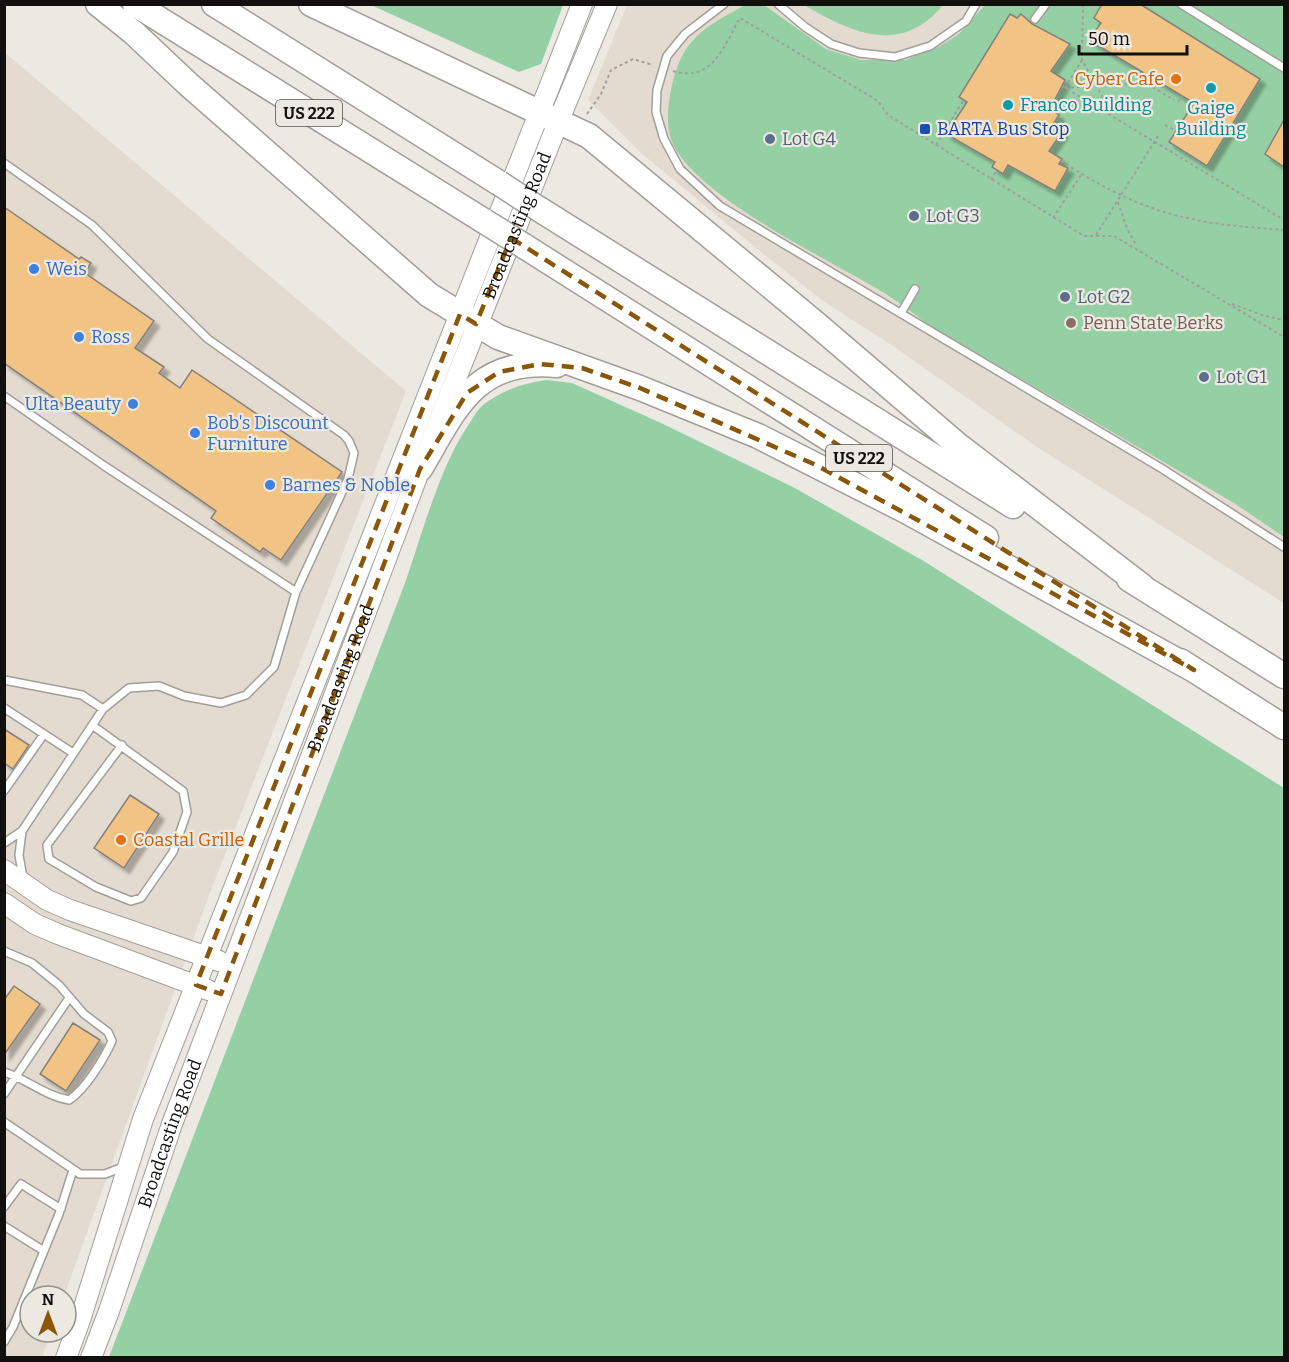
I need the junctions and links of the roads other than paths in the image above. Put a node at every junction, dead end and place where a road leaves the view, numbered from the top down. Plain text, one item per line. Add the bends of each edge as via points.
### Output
1 (98, 4) edge
2 (135, 4) edge
3 (214, 4) edge
4 (311, 4) edge
5 (582, 4) edge
6 (607, 4) edge
7 (724, 4) edge
8 (778, 4) edge
9 (976, 4) edge
10 (1046, 4) edge
11 (1180, 4) edge
12 (1035, 19) dead end
13 (1284, 68) edge
14 (558, 120) junction
15 (4, 163) edge
16 (915, 289) dead end
17 (901, 313) junction
18 (468, 319) junction
19 (582, 368) junction
20 (4, 396) edge
21 (420, 469) junction
22 (1284, 547) edge
23 (1142, 586) junction
24 (296, 592) junction
25 (1194, 670) junction
26 (1284, 676) edge
27 (4, 680) edge
28 (4, 708) edge
29 (103, 709) junction
30 (92, 725) junction
31 (1284, 727) edge
32 (44, 734) junction
33 (122, 745) junction
34 (73, 753) junction
35 (4, 790) edge
36 (22, 831) junction
37 (4, 843) edge
38 (4, 870) edge
39 (24, 884) junction
40 (7, 906) edge
41 (4, 951) edge
42 (207, 957) junction
43 (232, 966) junction
44 (196, 985) junction
45 (221, 994) junction
46 (69, 998) junction
47 (4, 1072) edge
48 (16, 1076) junction
49 (4, 1094) edge
50 (4, 1122) edge
51 (132, 1156) junction
52 (73, 1170) junction
53 (4, 1207) edge
54 (61, 1209) junction
55 (4, 1226) edge
56 (44, 1251) junction
57 (4, 1342) edge
58 (66, 1358) edge
59 (91, 1358) edge

1 - 18 highway via 429,295
2 - 25 highway, US 222, bridge
3 - 23 highway, US 222, bridge
4 - 14 highway
5 - 14 main road, Broadcasting Road
6 - 14 main road, Broadcasting Road
7 - 17 lane via 685,34 667,56 657,90 656,112 664,139 680,169 720,206
8 - 9 lane via 831,44 858,53 895,57 930,46 966,21
10 - 12 lane
11 - 13 lane
14 - 18 main road, Broadcasting Road
14 - 23 highway via 589,136 959,446
15 - 24 lane via 92,225 208,339 349,441 354,453 348,478
16 - 17 lane
17 - 22 lane via 1161,468
18 - 19 highway via 498,337
18 - 21 main road, Broadcasting Road
18 - 42 main road, Broadcasting Road
19 - 21 highway via 523,365 487,378 457,406
19 - 25 highway via 758,436 906,511
20 - 24 lane
21 - 43 main road, Broadcasting Road
23 - 26 highway, US 222
24 - 29 lane via 274,667 246,694 221,703 184,696 159,686 129,688
25 - 31 highway, US 222
27 - 29 lane via 81,695
28 - 32 lane
29 - 30 lane
30 - 33 lane
30 - 34 lane
32 - 34 lane
32 - 35 lane
33 - 33 lane via 183,791 187,812 173,852 141,898 131,901 96,887 49,859 47,845
34 - 36 lane
36 - 37 lane
36 - 39 lane via 19,855
38 - 39 main road
39 - 42 main road via 46,900 70,910
40 - 44 main road via 58,934
41 - 46 lane via 32,963
42 - 43 main road
42 - 44 main road, Broadcasting Road
43 - 45 main road, Broadcasting Road
44 - 45 main road
44 - 51 main road, Broadcasting Road
45 - 59 main road, Broadcasting Road
46 - 48 lane
46 - 48 lane via 108,1032 112,1041 108,1050 78,1094 69,1100 56,1098
47 - 48 lane
48 - 49 lane
50 - 52 lane
51 - 52 lane via 124,1166 105,1174 87,1175
51 - 58 main road, Broadcasting Road
52 - 54 lane
53 - 54 lane via 21,1184
54 - 56 lane
55 - 56 lane
56 - 57 lane

